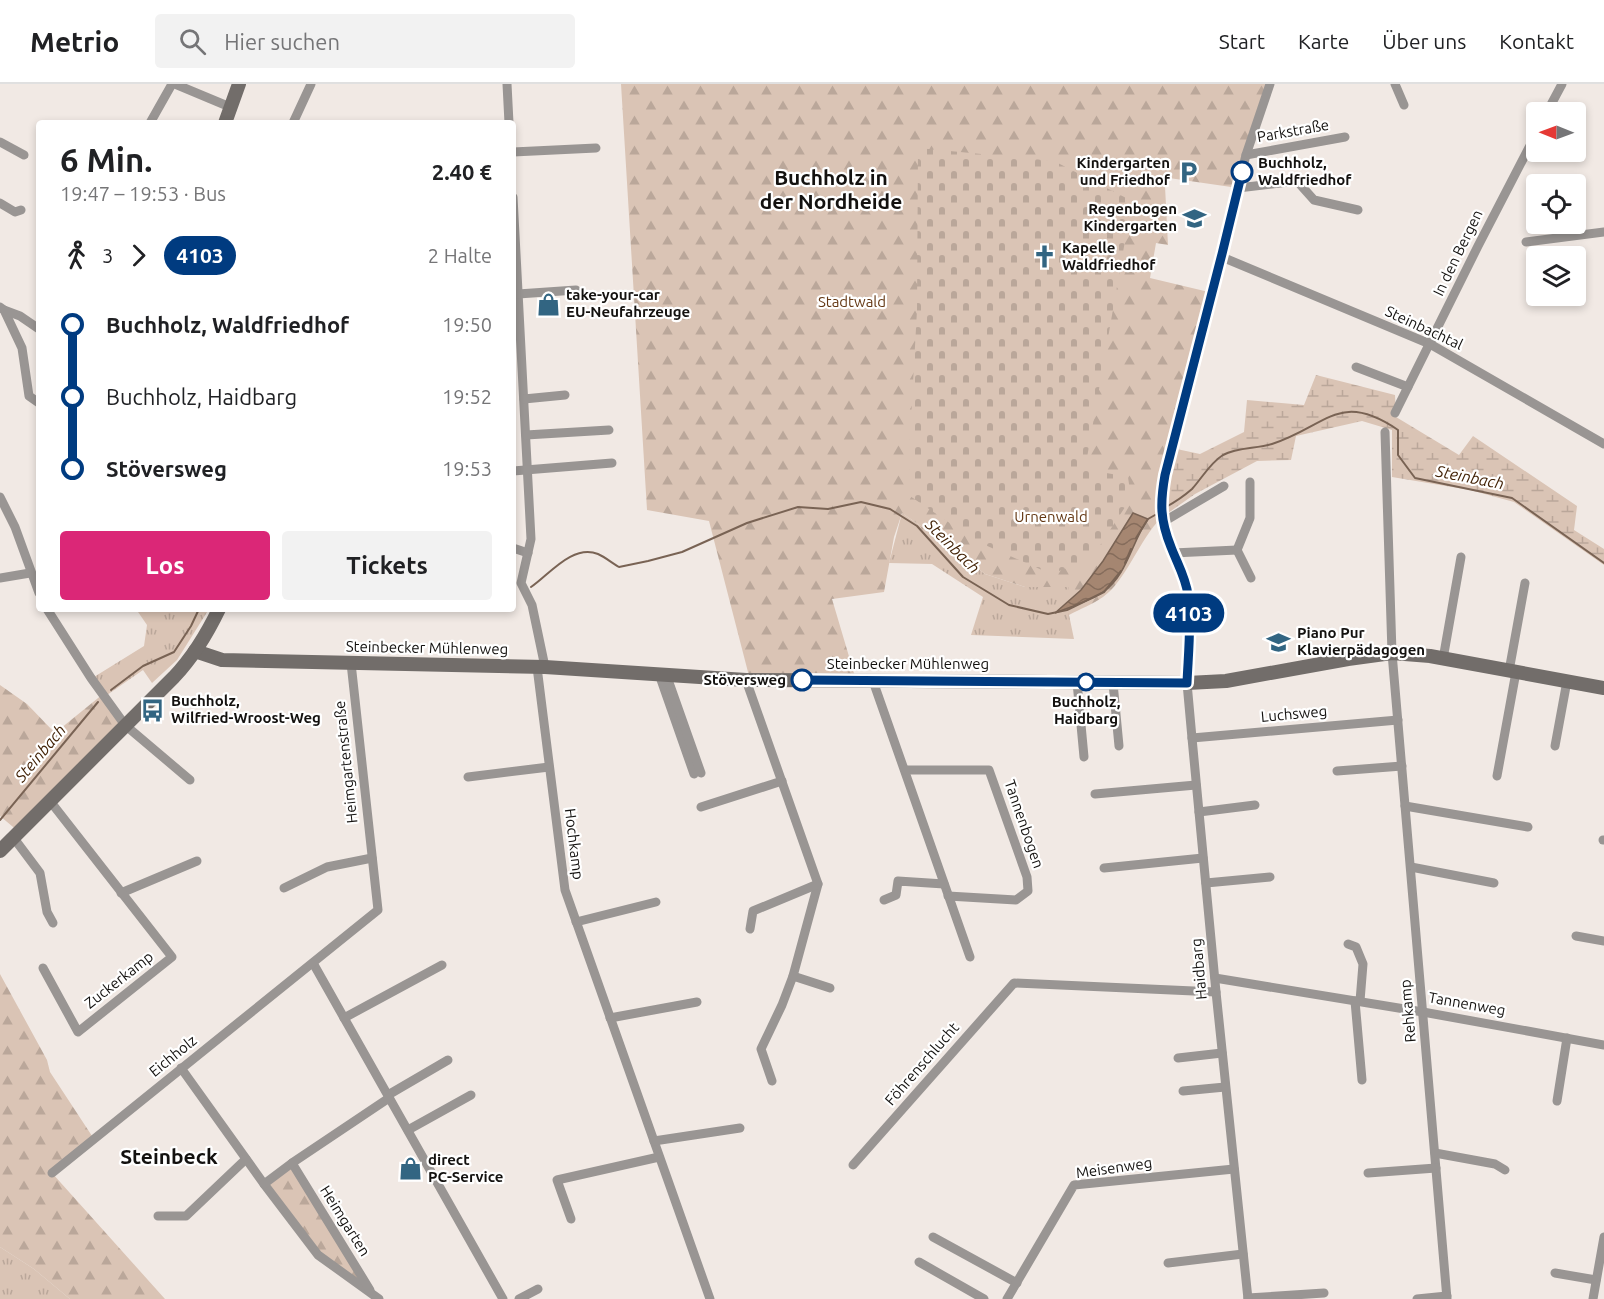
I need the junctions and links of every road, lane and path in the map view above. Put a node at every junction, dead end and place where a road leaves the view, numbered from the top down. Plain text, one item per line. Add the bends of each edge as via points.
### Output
1 (173, 84) edge
2 (239, 84) edge
3 (311, 84) edge
4 (507, 84) edge
5 (1270, 84) edge
6 (1395, 84) edge
7 (1562, 84) edge
8 (1552, 102) edge
9 (1404, 105) dead end
10 (230, 107) junction
11 (152, 120) edge
12 (226, 120) edge
13 (296, 120) edge
14 (509, 120) edge
15 (1345, 137) dead end
16 (0, 142) edge
17 (596, 148) dead end
18 (516, 152) edge
19 (1526, 153) edge
20 (24, 155) dead end
21 (1246, 155) junction
22 (1238, 188) junction
23 (0, 203) edge
24 (21, 210) dead end
25 (1358, 210) dead end
26 (1604, 232) edge
27 (1526, 242) dead end
28 (516, 255) edge
29 (1222, 257) junction
30 (576, 290) dead end
31 (518, 294) junction
32 (2, 309) edge
33 (36, 327) edge
34 (1430, 344) junction
35 (1356, 367) dead end
36 (1408, 387) junction
37 (565, 395) dead end
38 (524, 399) junction
39 (36, 401) edge
40 (1395, 414) dead end
41 (609, 429) dead end
42 (1385, 432) dead end
43 (526, 435) junction
44 (1604, 444) edge
45 (612, 463) dead end
46 (527, 469) junction
47 (516, 471) edge
48 (1250, 482) dead end
49 (1224, 486) dead end
50 (0, 497) edge
51 (1163, 522) junction
52 (516, 549) edge
53 (1237, 550) junction
54 (1173, 552) junction
55 (528, 553) junction
56 (1461, 557) dead end
57 (30, 573) junction
58 (0, 578) edge
59 (1251, 578) dead end
60 (1525, 583) dead end
61 (36, 586) edge
62 (49, 612) edge
63 (218, 612) edge
64 (195, 651) junction
65 (1392, 653) junction
66 (1443, 659) junction
67 (351, 663) junction
68 (541, 667) junction
69 (1512, 671) junction
70 (663, 674) junction
71 (746, 680) junction
72 (873, 681) junction
73 (1567, 681) junction
74 (1077, 682) junction
75 (1113, 683) junction
76 (1187, 683) junction
77 (1604, 688) edge
78 (1398, 720) junction
79 (125, 725) junction
80 (1192, 738) junction
81 (1119, 746) dead end
82 (1555, 746) dead end
83 (1084, 757) dead end
84 (1402, 766) junction
85 (549, 767) junction
86 (904, 770) junction
87 (1337, 771) dead end
88 (697, 773) dead end
89 (1497, 776) dead end
90 (468, 777) dead end
91 (190, 780) dead end
92 (782, 782) junction
93 (1196, 785) junction
94 (1095, 794) dead end
95 (50, 801) junction
96 (1256, 805) dead end
97 (1406, 806) junction
98 (701, 807) dead end
99 (1199, 812) junction
100 (1528, 827) dead end
101 (13, 837) junction
102 (0, 851) edge
103 (372, 858) junction
104 (1203, 858) junction
105 (197, 861) dead end
106 (1411, 867) junction
107 (1104, 868) dead end
108 (1270, 877) dead end
109 (1206, 883) junction
110 (1494, 883) dead end
111 (818, 884) junction
112 (944, 884) junction
113 (284, 888) dead end
114 (121, 892) junction
115 (948, 896) junction
116 (884, 900) dead end
117 (656, 902) dead end
118 (576, 922) junction
119 (52, 923) dead end
120 (750, 929) dead end
121 (1576, 936) dead end
122 (1604, 941) edge
123 (1348, 944) dead end
124 (970, 957) dead end
125 (313, 963) junction
126 (442, 966) dead end
127 (43, 968) dead end
128 (793, 976) junction
129 (1215, 978) junction
130 (830, 988) dead end
131 (1216, 992) junction
132 (1358, 1001) junction
133 (697, 1002) dead end
134 (1423, 1012) junction
135 (344, 1018) junction
136 (610, 1018) junction
137 (1567, 1038) junction
138 (1604, 1045) edge
139 (1222, 1053) junction
140 (1178, 1058) dead end
141 (448, 1060) dead end
142 (182, 1068) junction
143 (1362, 1080) dead end
144 (772, 1081) dead end
145 (1225, 1087) junction
146 (1183, 1091) dead end
147 (471, 1095) dead end
148 (388, 1096) junction
149 (1557, 1101) dead end
150 (740, 1128) dead end
151 (408, 1131) junction
152 (654, 1141) junction
153 (1435, 1153) junction
154 (660, 1156) junction
155 (246, 1159) junction
156 (291, 1163) junction
157 (853, 1165) dead end
158 (1436, 1168) junction
159 (1234, 1169) junction
160 (1505, 1170) dead end
161 (52, 1173) dead end
162 (1368, 1173) dead end
163 (264, 1184) junction
164 (158, 1216) dead end
165 (571, 1219) dead end
166 (933, 1237) dead end
167 (1604, 1237) edge
168 (1243, 1254) junction
169 (1603, 1254) edge
170 (919, 1262) dead end
171 (1168, 1263) dead end
172 (1555, 1273) dead end
173 (1596, 1280) junction
174 (1017, 1283) junction
175 (538, 1288) dead end
176 (1324, 1293) dead end
177 (376, 1297) edge
178 (1248, 1298) edge
179 (1447, 1298) edge
180 (503, 1299) edge
181 (519, 1299) edge
182 (710, 1299) edge
183 (984, 1299) edge
184 (1007, 1299) edge
185 (1417, 1299) edge
186 (1593, 1299) edge

1 - 10 street
1 - 11 street
2 - 10 street
3 - 13 street
4 - 14 street
5 - 21 street, Parkstraße
6 - 9 street
7 - 8 street
10 - 12 street
15 - 21 street, Parkstraße
16 - 20 street
17 - 18 street
19 - 34 street, In den Bergen
21 - 22 street, Parkstraße
22 - 25 street via 1297,181 1314,200
22 - 29 street, Parkstraße
23 - 24 street via 15,212
26 - 27 street
28 - 31 street, Hochkamp
29 - 34 street, Steinbachtal
29 - 51 street, Parkstraße via 1165,475 1160,501
30 - 31 street
31 - 38 street, Hochkamp
32 - 33 street
32 - 39 street via 22,348 29,396
34 - 36 street, In den Bergen
34 - 44 street, Steinbachtal
35 - 36 street
36 - 40 street, In den Bergen
37 - 38 street
38 - 43 street, Hochkamp
41 - 43 street
42 - 65 street
43 - 46 street, Hochkamp
45 - 46 street
46 - 47 street
46 - 55 street, Hochkamp via 531,539
48 - 53 street via 1250,518
49 - 51 street
50 - 57 street via 15,526
51 - 54 street, Parkstraße
52 - 55 street
53 - 54 street
53 - 59 street
54 - 76 street, Parkstraße via 1189,597
55 - 68 street, Hochkamp via 521,583 532,605
56 - 66 street
57 - 58 street
57 - 61 street
60 - 69 street
62 - 79 street
63 - 64 street
64 - 67 street, Steinbecker Mühlenweg via 222,660
64 - 79 street
65 - 66 street, Steinbecker Mühlenweg
65 - 76 street, Steinbecker Mühlenweg via 1226,681
65 - 78 street, Rehkamp
66 - 69 street, Steinbecker Mühlenweg
67 - 68 street, Steinbecker Mühlenweg
67 - 103 street, Heimgartenstraße
68 - 70 street, Steinbecker Mühlenweg
68 - 85 street, Hochkamp
69 - 73 street, Steinbecker Mühlenweg
69 - 89 street
70 - 71 street, Steinbecker Mühlenweg
70 - 88 street
71 - 72 street, Steinbecker Mühlenweg
71 - 92 street
72 - 74 street, Steinbecker Mühlenweg
72 - 86 street
73 - 77 street, Steinbecker Mühlenweg
73 - 82 street
74 - 75 street, Steinbecker Mühlenweg
74 - 83 street
75 - 76 street, Steinbecker Mühlenweg
75 - 81 street
76 - 80 street, Haidbarg
78 - 80 street, Luchsweg
78 - 84 street, Rehkamp
79 - 91 street
79 - 95 street
80 - 93 street, Haidbarg
84 - 87 street
84 - 97 street, Rehkamp
85 - 90 street
85 - 118 street, Hochkamp via 565,890
86 - 112 street
86 - 115 street, Tannenbogen via 989,770 1027,877 1028,891 1016,900
92 - 98 street
92 - 111 street
93 - 94 street
93 - 99 street, Haidbarg
95 - 101 street
95 - 114 street, Zuckerkamp
96 - 99 street
97 - 100 street
97 - 106 street, Rehkamp
99 - 104 street, Haidbarg
101 - 102 street
101 - 119 street via 40,873
103 - 113 street via 327,867
103 - 125 street, Heimgartenstraße via 378,910
104 - 107 street
104 - 109 street, Haidbarg
105 - 114 street
106 - 110 street
106 - 134 street, Rehkamp
108 - 109 street
109 - 129 street, Haidbarg
111 - 120 street via 753,911
111 - 128 street
112 - 115 street
112 - 116 street via 898,881 896,895
114 - 127 street, Zuckerkamp via 172,957 78,1032
115 - 124 street
117 - 118 street
118 - 136 street, Hochkamp
121 - 122 street
123 - 132 street via 1356,947 1363,964
125 - 135 street
125 - 142 street, Eichholz
126 - 135 street
128 - 130 street
128 - 144 street via 761,1049
129 - 131 street, Haidbarg
129 - 132 street, Tannenweg
131 - 139 street, Haidbarg
131 - 157 street, Föhrenschlucht via 1014,983
132 - 134 street, Tannenweg
132 - 143 street
133 - 136 street
134 - 137 street, Tannenweg
134 - 153 street, Rehkamp
135 - 148 street
136 - 152 street, Hochkamp
137 - 138 street, Tannenweg
137 - 149 street
139 - 140 street
139 - 145 street, Haidbarg
141 - 148 street
142 - 155 street, Heimgarten
142 - 161 street, Eichholz
145 - 146 street
145 - 159 street, Haidbarg
147 - 151 street
148 - 151 street
148 - 156 street
150 - 152 street
151 - 180 street
152 - 154 street, Hochkamp
153 - 158 street, Rehkamp
153 - 160 street via 1495,1164
154 - 165 street via 557,1180
154 - 182 street, Hochkamp
155 - 163 street, Heimgarten
155 - 164 street via 186,1216
156 - 163 street
156 - 177 street, Heimgarten
158 - 162 street
158 - 179 street, Rehkamp
159 - 168 street, Haidbarg
159 - 174 street, Meisenweg via 1074,1185
163 - 177 street, Heimgarten via 318,1255
166 - 174 street
167 - 169 street
168 - 171 street
168 - 178 street, Haidbarg
169 - 173 street
170 - 183 street
172 - 173 street
173 - 186 street
174 - 184 street, Meisenweg
175 - 181 street
176 - 178 street, Haidbarg
179 - 185 street, Rehkamp

